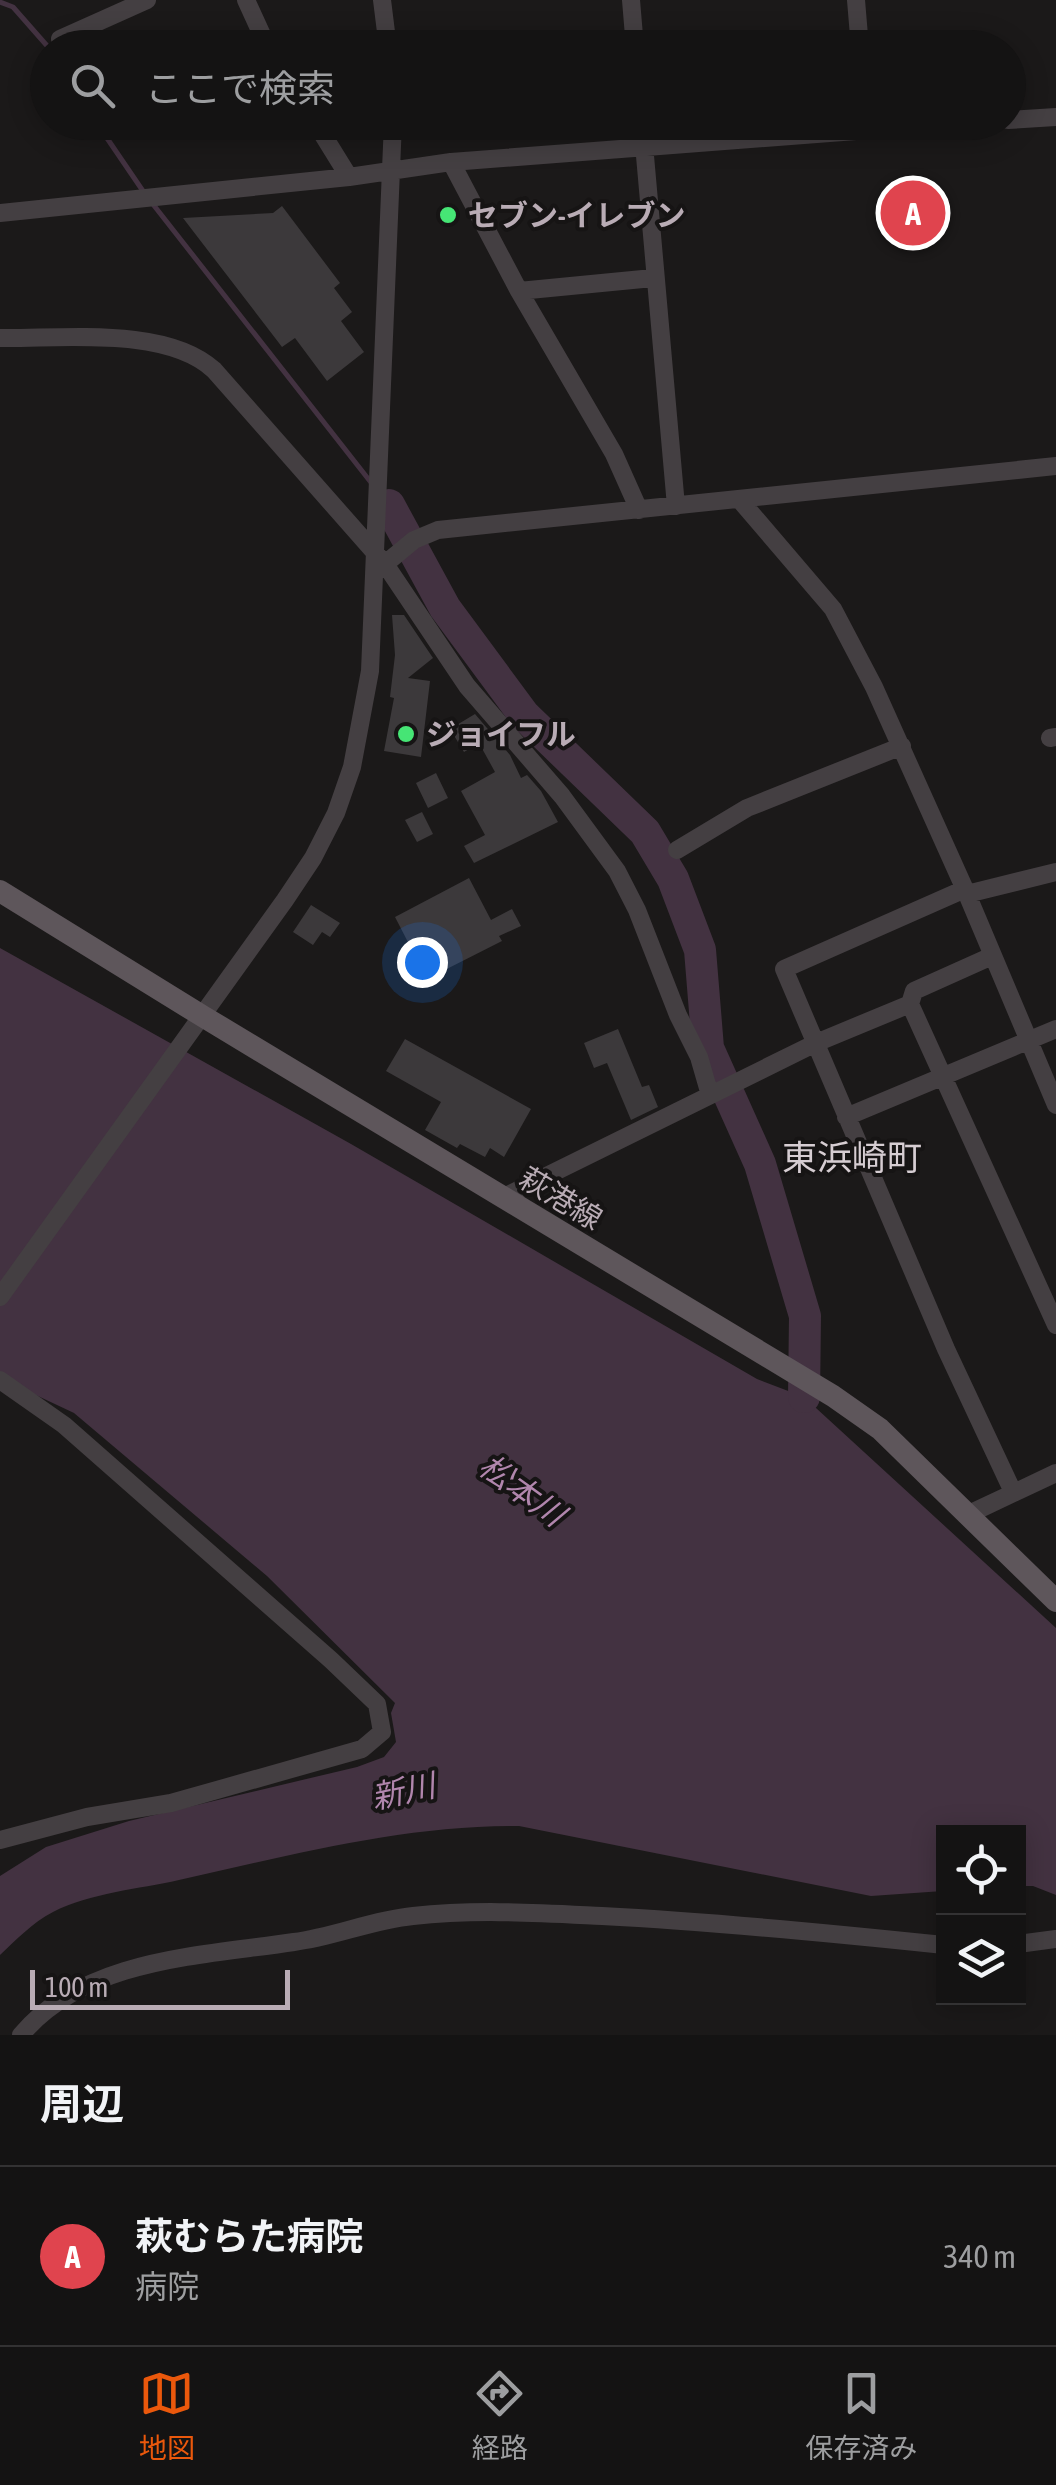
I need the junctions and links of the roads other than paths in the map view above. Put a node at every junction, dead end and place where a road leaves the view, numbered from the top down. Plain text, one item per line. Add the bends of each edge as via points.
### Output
1 (147, 0) edge
2 (246, 0) edge
3 (382, 0) edge
4 (631, 0) edge
5 (856, 0) edge
6 (80, 30) edge
7 (260, 30) edge
8 (386, 30) edge
9 (634, 30) edge
10 (858, 30) edge
11 (1056, 117) edge
12 (1026, 119) edge
13 (326, 140) edge
14 (392, 140) edge
15 (643, 140) edge
16 (718, 140) edge
17 (644, 147) junction
18 (451, 162) junction
19 (392, 168) junction
20 (349, 177) junction
21 (0, 213) edge
22 (654, 278) junction
23 (519, 291) junction
24 (0, 338) edge
25 (1056, 466) edge
26 (740, 499) junction
27 (676, 506) junction
28 (639, 510) junction
29 (380, 558) junction
30 (902, 746) junction
31 (676, 850) dead end
32 (1052, 873) edge
33 (0, 891) edge
34 (966, 892) junction
35 (1056, 894) edge
36 (992, 956) junction
37 (910, 1004) junction
38 (204, 1017) junction
39 (1056, 1030) edge
40 (1029, 1041) junction
41 (816, 1043) junction
42 (944, 1077) junction
43 (714, 1093) junction
44 (1056, 1104) edge
45 (846, 1117) junction
46 (502, 1198) junction
47 (0, 1297) edge
48 (1056, 1324) edge
49 (0, 1380) edge
50 (1056, 1473) edge
51 (1012, 1492) junction
52 (968, 1514) junction
53 (1056, 1600) edge
54 (0, 1840) edge
55 (1056, 1939) edge
56 (936, 1943) edge
57 (1026, 1943) edge
58 (20, 2035) edge

1 - 6 street
2 - 7 street
3 - 8 street
4 - 9 street
5 - 10 street
11 - 12 street
13 - 20 street
14 - 19 street
15 - 17 street
16 - 17 street
17 - 18 street
17 - 22 street
18 - 19 street
18 - 23 street
19 - 20 street
19 - 29 street
20 - 21 street
22 - 23 street
22 - 27 street
23 - 28 street
24 - 29 street via 127,340 203,360
25 - 26 street
26 - 27 street
26 - 30 street via 833,610
27 - 28 street
28 - 29 street via 438,530
29 - 38 street via 368,689 336,813 313,858
29 - 43 street via 467,686 617,871
30 - 31 street via 748,808
30 - 34 street
32 - 34 street
32 - 35 street
33 - 38 main road, 萩港線
34 - 36 street
34 - 41 street via 784,969
36 - 37 street via 914,992
36 - 40 street
37 - 41 street
37 - 42 street
38 - 46 main road, 萩港線
38 - 47 street
39 - 40 street
40 - 42 street
40 - 44 street
41 - 43 street
41 - 45 street
42 - 45 street
42 - 48 street
43 - 46 street
45 - 51 street
46 - 52 main road, 萩港線 via 833,1396 880,1429
49 - 54 street via 64,1425 331,1660 376,1704 382,1732 362,1749 171,1804
50 - 51 street
51 - 52 street
52 - 53 main road, 萩港線
55 - 57 street
56 - 58 street via 708,1922 513,1912 410,1916 297,1942 198,1954 96,1981 37,2015

